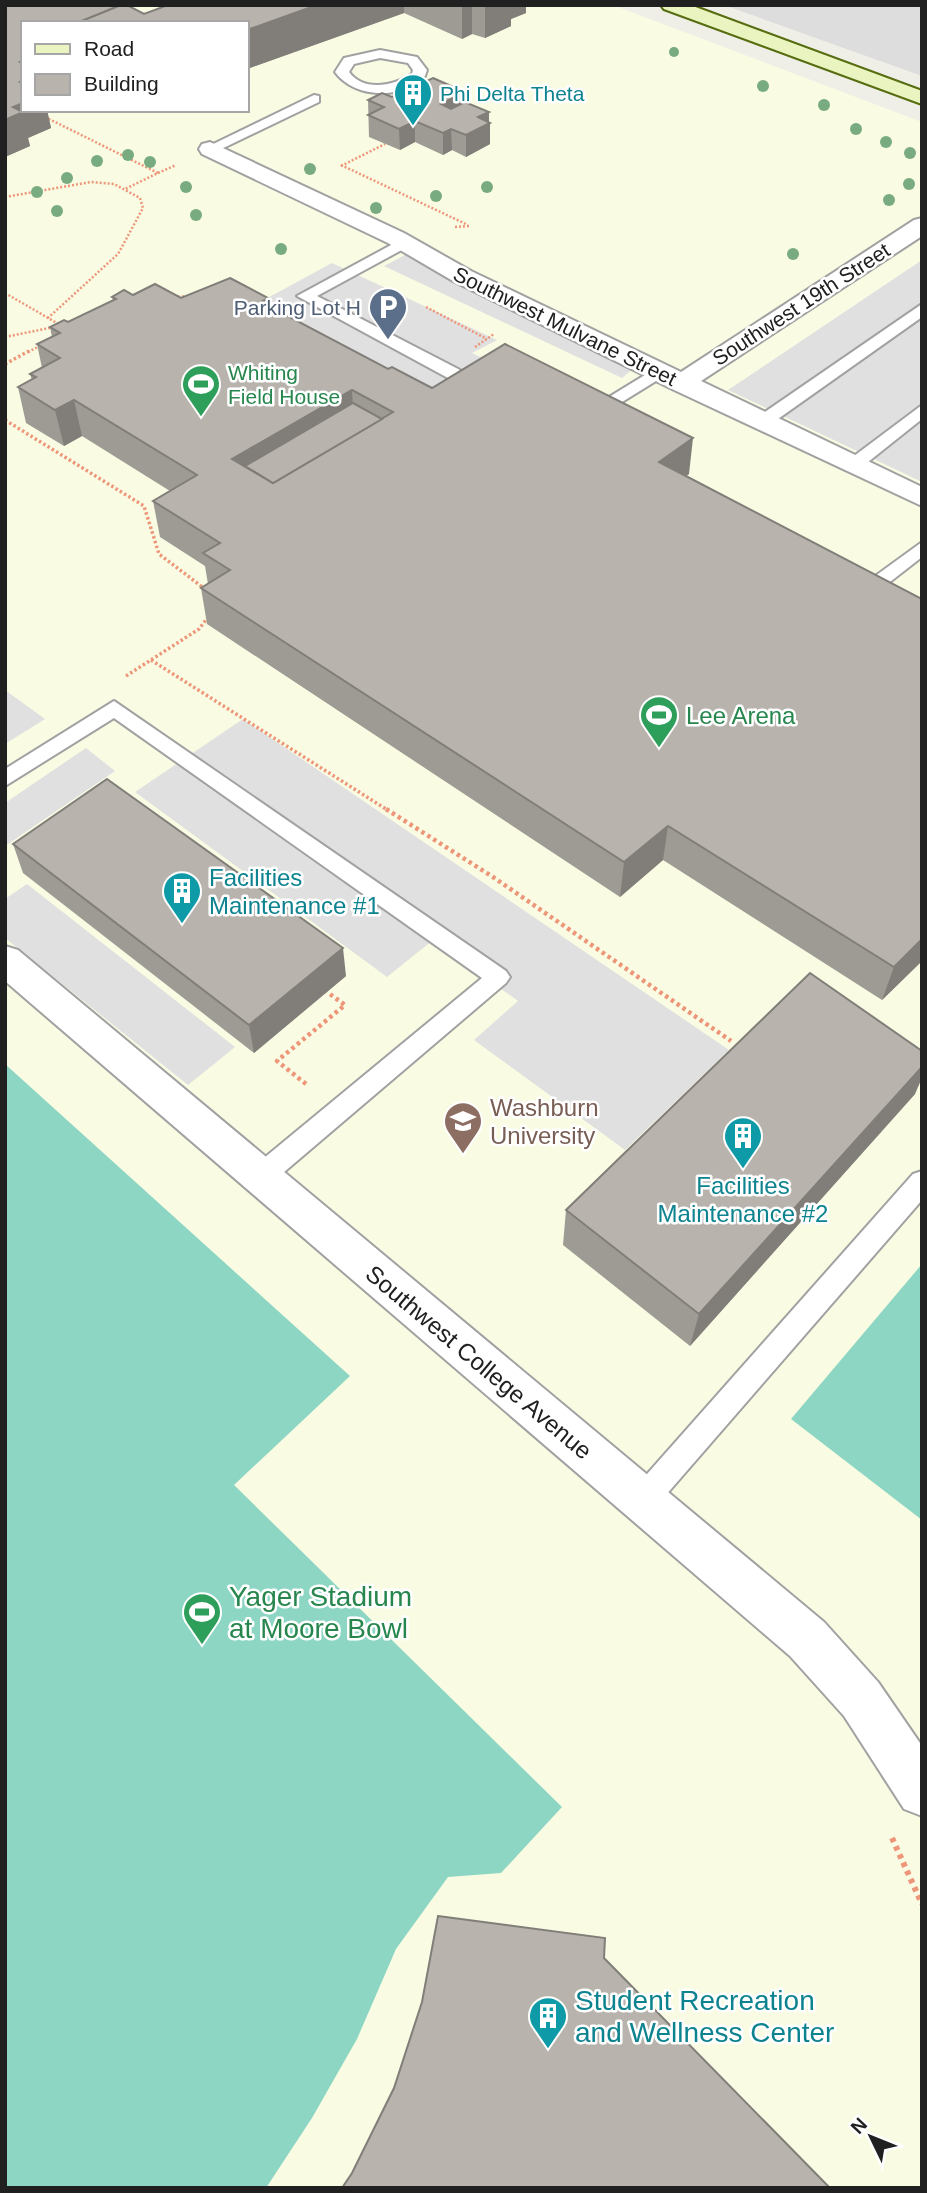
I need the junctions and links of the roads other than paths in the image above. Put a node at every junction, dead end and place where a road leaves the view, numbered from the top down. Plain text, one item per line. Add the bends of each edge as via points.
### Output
1 (671, 5) edge
2 (375, 89) joint
3 (922, 98) edge
4 (314, 99) dead end
5 (210, 149) joint
6 (922, 225) edge
7 (404, 243) junction
8 (922, 309) edge
9 (658, 372) junction
10 (454, 374) edge
11 (681, 383) junction
12 (922, 410) edge
13 (582, 419) edge
14 (762, 422) junction
15 (852, 466) junction
16 (922, 498) edge
17 (922, 548) edge
18 (852, 601) edge
19 (5, 779) edge
20 (5, 960) edge
21 (261, 1176) junction
22 (922, 1182) edge
23 (642, 1502) junction
24 (922, 1791) edge

1 - 3 main road
2 - 2 lane via 412,82 418,76 418,65 404,56 380,54 357,57 343,66 342,72 352,83
4 - 5 lane
5 - 7 street, Southwest Mulvane Street
6 - 11 street, Southwest 19th Street
7 - 9 street, Southwest Mulvane Street
7 - 10 lane via 305,296
8 - 14 lane
9 - 11 street, Southwest Mulvane Street
9 - 13 lane
11 - 14 street, Southwest Mulvane Street
12 - 15 lane
14 - 15 street, Southwest Mulvane Street
15 - 16 street, Southwest Mulvane Street
17 - 18 lane
19 - 21 lane via 114,708 498,977
20 - 21 street, Southwest College Avenue
21 - 23 street, Southwest College Avenue
22 - 23 lane
23 - 24 street, Southwest College Avenue via 807,1639 861,1699

